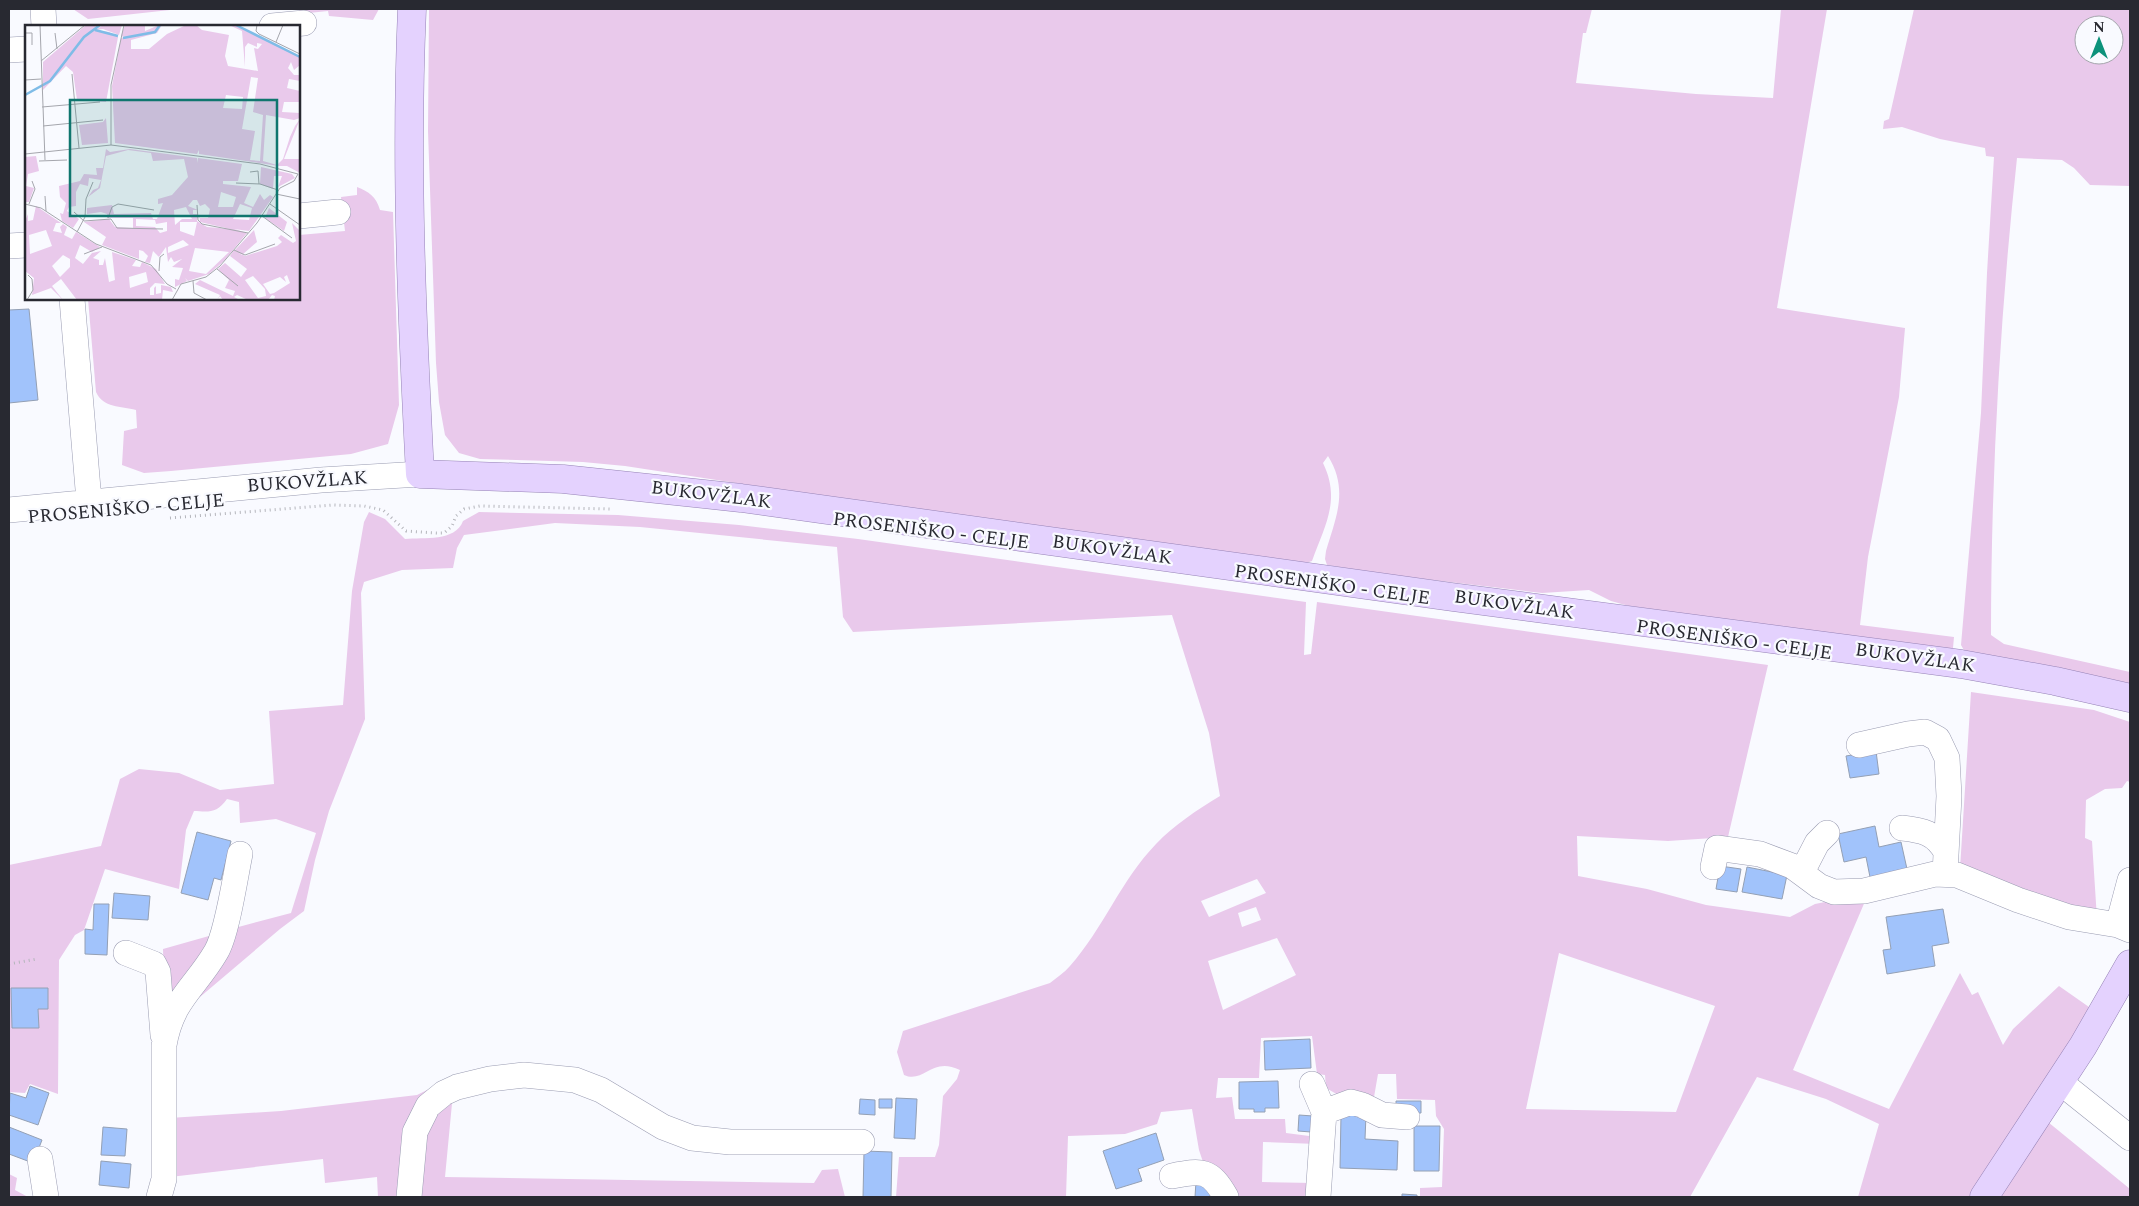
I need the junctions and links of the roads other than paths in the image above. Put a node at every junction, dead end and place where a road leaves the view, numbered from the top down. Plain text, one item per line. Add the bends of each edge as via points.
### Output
1 (43, 9) edge
2 (412, 9) edge
3 (304, 23) dead end
4 (44, 25) edge
5 (283, 25) edge
6 (25, 49) edge
7 (9, 50) edge
8 (338, 212) dead end
9 (300, 216) edge
10 (25, 245) edge
11 (9, 246) edge
12 (72, 300) edge
13 (420, 474) junction
14 (90, 501) junction
15 (9, 510) edge
16 (2130, 698) edge
17 (1859, 745) dead end
18 (1902, 828) dead end
19 (1827, 833) dead end
20 (240, 854) dead end
21 (1945, 863) junction
22 (1713, 867) dead end
23 (1802, 872) junction
24 (2130, 880) edge
25 (2124, 928) edge
26 (126, 953) dead end
27 (2127, 975) edge
28 (164, 1045) junction
29 (2060, 1082) junction
30 (1312, 1084) dead end
31 (1324, 1112) junction
32 (1407, 1117) dead end
33 (2130, 1138) edge
34 (862, 1142) dead end
35 (40, 1159) dead end
36 (1172, 1176) dead end
37 (1319, 1190) edge
38 (46, 1197) edge
39 (159, 1197) edge
40 (409, 1197) edge
41 (1226, 1197) edge
42 (1984, 1197) edge

1 - 4 street
2 - 13 main road via 410,268
3 - 5 street
6 - 7 street
8 - 9 street
10 - 11 street
12 - 14 street
13 - 14 street, BUKOVŽLAK
13 - 16 main road, BUKOVŽLAK via 563,479 751,499 1961,664 2055,680
14 - 15 street, BUKOVŽLAK
17 - 21 street via 1925,732 1938,739 1947,758 1949,796
18 - 21 street via 1930,834 1941,843
19 - 23 street via 1817,843
20 - 28 street via 217,951 186,991 167,1027
21 - 23 street via 1864,891 1834,892 1819,886
21 - 25 street via 1957,875 2018,900 2069,917
22 - 23 street via 1717,848 1760,854
24 - 25 street
26 - 28 street via 154,964 158,972
27 - 29 main road
28 - 39 street via 164,1179
29 - 33 street
29 - 42 main road
30 - 31 street
31 - 32 street via 1351,1102 1382,1115
31 - 37 street
34 - 40 street via 730,1142 692,1138 663,1127 601,1090 576,1080 524,1075 499,1078 458,1087 428,1106 415,1132
35 - 38 street
36 - 41 street via 1204,1172 1217,1181

